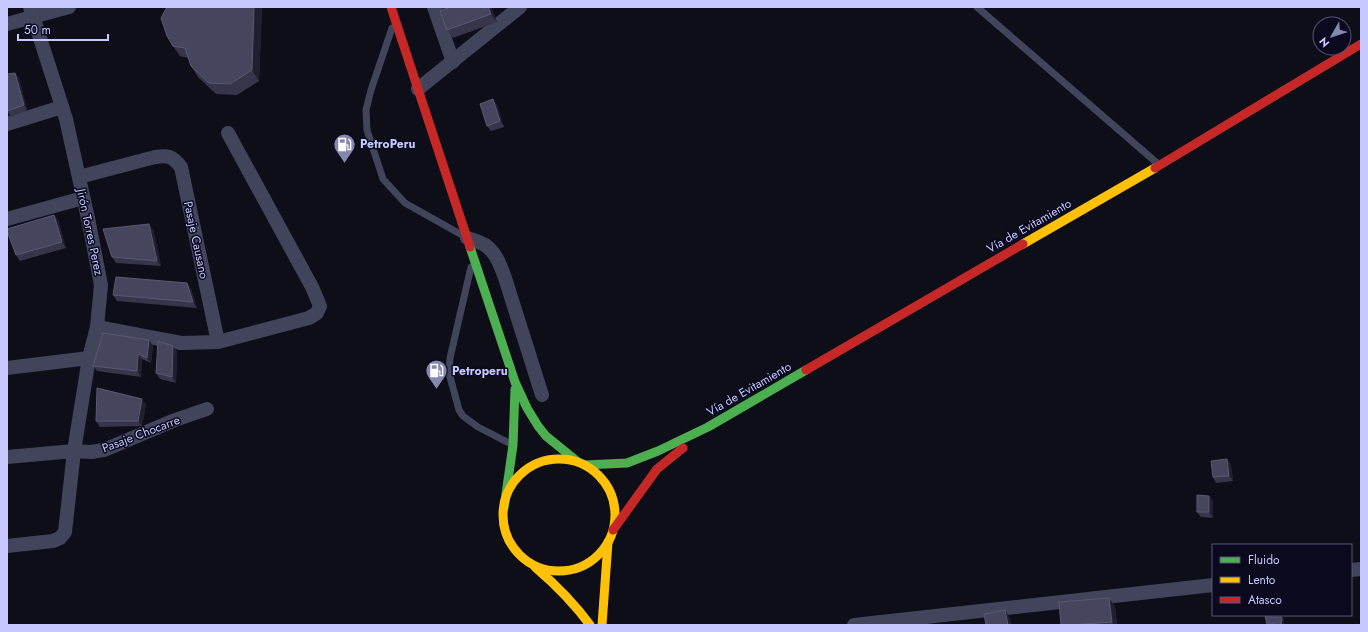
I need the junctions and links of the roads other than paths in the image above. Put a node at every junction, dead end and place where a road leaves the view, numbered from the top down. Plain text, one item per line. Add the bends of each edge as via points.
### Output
1 (69, 7) edge
2 (391, 7) edge
3 (434, 7) edge
4 (520, 7) edge
5 (977, 7) edge
6 (32, 12) edge
7 (395, 20) junction
8 (7, 24) edge
9 (1361, 44) edge
10 (453, 62) junction
11 (418, 89) junction
12 (62, 107) junction
13 (7, 124) edge
14 (228, 133) dead end
15 (1159, 164) junction
16 (79, 177) junction
17 (83, 198) junction
18 (7, 219) edge
19 (467, 238) junction
20 (474, 258) junction
21 (97, 327) junction
22 (218, 342) junction
23 (89, 358) junction
24 (7, 368) edge
25 (515, 382) junction
26 (542, 396) dead end
27 (207, 409) dead end
28 (708, 427) junction
29 (514, 445) junction
30 (74, 451) junction
31 (7, 457) edge
32 (582, 464) junction
33 (504, 508) junction
34 (613, 530) junction
35 (608, 542) junction
36 (7, 546) edge
37 (525, 559) junction
38 (1212, 585) edge
39 (590, 625) edge
40 (602, 625) edge
41 (854, 625) edge

1 - 6 street
2 - 7 main road
3 - 10 street
4 - 10 street
5 - 15 lane
6 - 8 street
6 - 12 street, Jirón Torres Perez
7 - 11 main road
7 - 19 lane via 366,110 367,130 383,179 404,203
9 - 15 main road, Vía de Evitamiento
10 - 11 street
11 - 19 main road
12 - 13 street
12 - 16 street, Jirón Torres Perez
14 - 22 street via 320,306 318,314 309,318
15 - 28 main road, Vía de Evitamiento
16 - 17 street, Jirón Torres Perez
16 - 22 street, Pasaje Causano via 155,157 166,155 174,158 181,167
17 - 18 street
17 - 21 street, Jirón Torres Perez via 101,285
19 - 20 main road
19 - 26 street via 486,245 500,266
20 - 25 main road
20 - 29 lane via 450,358 450,373 459,410 463,416 478,427
21 - 22 street via 181,343
21 - 23 street, Jirón Torres Perez
23 - 24 street
23 - 30 street, Jirón Torres Perez
25 - 29 main road
25 - 32 main road via 542,433
27 - 30 street, Pasaje Chocarre via 104,450
28 - 32 main road, Vía de Evitamiento via 627,463
28 - 34 main road, Vía de Evitamiento via 657,469
29 - 33 main road
30 - 31 street, Pasaje Chocarre
30 - 36 street, Jirón Torres Perez via 65,532 53,541
32 - 33 main road via 562,459 545,461 530,467 518,478 509,492
32 - 34 main road via 601,477 611,493 616,512
33 - 37 main road via 508,536
34 - 35 main road
35 - 37 main road via 596,557 580,567 561,571 542,568
35 - 40 main road
37 - 39 main road via 558,587
38 - 41 street

